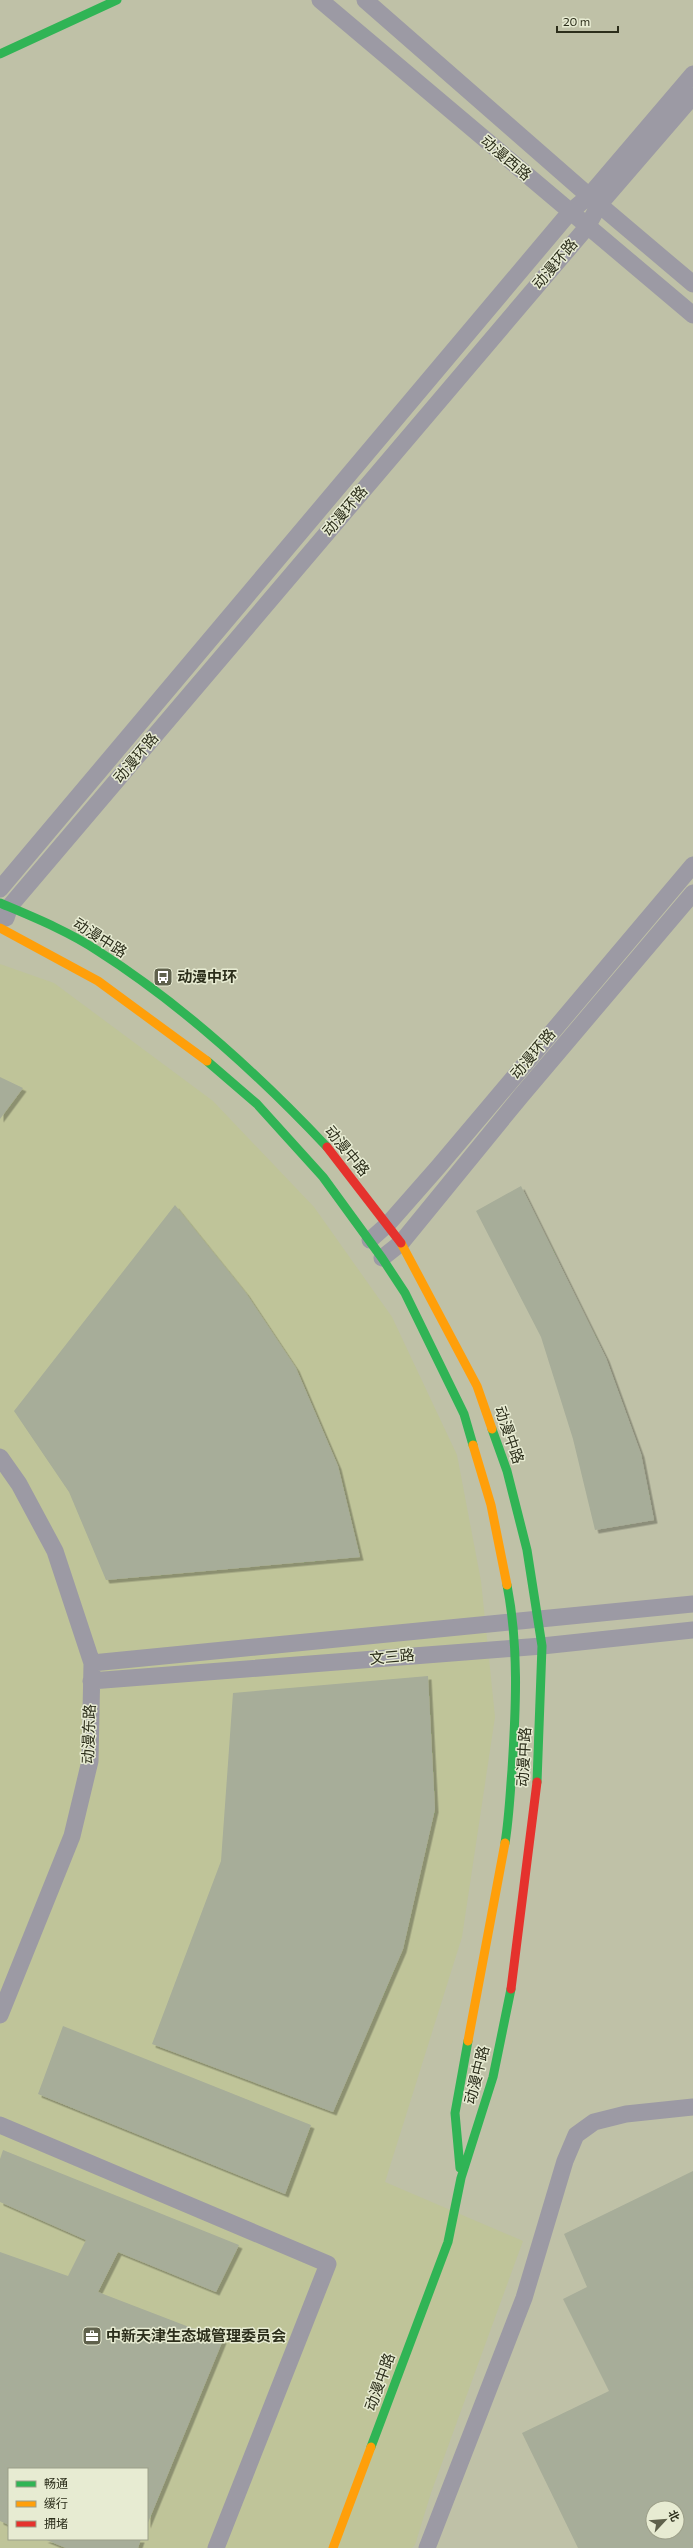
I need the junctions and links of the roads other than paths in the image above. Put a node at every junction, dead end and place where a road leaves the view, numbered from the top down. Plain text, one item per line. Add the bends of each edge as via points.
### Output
1 (117, 0) edge
2 (320, 0) edge
3 (365, 0) edge
4 (0, 54) edge
5 (693, 74) edge
6 (693, 96) edge
7 (594, 201) junction
8 (570, 212) junction
9 (587, 227) junction
10 (693, 284) edge
11 (693, 315) edge
12 (693, 865) edge
13 (0, 889) edge
14 (693, 893) edge
15 (5, 904) edge
16 (1, 929) edge
17 (388, 1224) junction
18 (370, 1240) junction
19 (401, 1243) junction
20 (382, 1258) junction
21 (0, 1457) edge
22 (693, 1604) edge
23 (539, 1619) junction
24 (514, 1622) junction
25 (693, 1630) edge
26 (542, 1646) junction
27 (516, 1648) junction
28 (92, 1663) junction
29 (91, 1681) junction
30 (0, 2015) edge
31 (693, 2107) edge
32 (0, 2124) edge
33 (460, 2178) junction
34 (216, 2548) edge
35 (333, 2548) edge
36 (427, 2548) edge

1 - 4 street
2 - 8 street, 动漫西路
3 - 7 street, 动漫西路
5 - 7 street, 动漫环路
6 - 7 street, 动漫环路
7 - 8 street, 动漫环路
7 - 9 street, 动漫环路
7 - 10 street, 动漫西路
8 - 9 street, 动漫西路
8 - 13 street, 动漫环路
9 - 11 street, 动漫西路
9 - 15 street, 动漫环路
12 - 17 street, 动漫环路
14 - 19 street, 动漫环路 via 521,1096
15 - 16 street, 动漫环路
15 - 17 street, 动漫中路 via 97,950 144,983 233,1053 335,1155
16 - 18 street, 动漫中路 via 98,981 216,1068 257,1104 318,1171
17 - 18 street, 动漫环路
17 - 19 street, 动漫中路
18 - 20 street, 动漫中路
19 - 20 street, 动漫环路
19 - 23 street, 动漫中路 via 477,1386 514,1500 527,1550
20 - 24 street, 动漫中路 via 405,1293 464,1414 491,1505
21 - 28 street, 动漫东路 via 19,1484 55,1552
22 - 23 street, 文三路
23 - 24 street, 文三路
23 - 26 street, 动漫中路
24 - 27 street, 动漫中路
24 - 28 street, 文三路
25 - 26 street, 文三路
26 - 27 street, 文三路
26 - 33 street, 动漫中路 via 539,1764 513,1977 492,2077
27 - 29 street, 文三路
27 - 33 street, 动漫中路 via 514,1739 507,1830 455,2113
28 - 29 street, 动漫东路
29 - 30 street, 动漫东路 via 90,1761 72,1836
31 - 36 street via 626,2114 594,2122 576,2135 565,2161 524,2298
32 - 34 street via 328,2264
33 - 35 street, 动漫中路 via 448,2242

